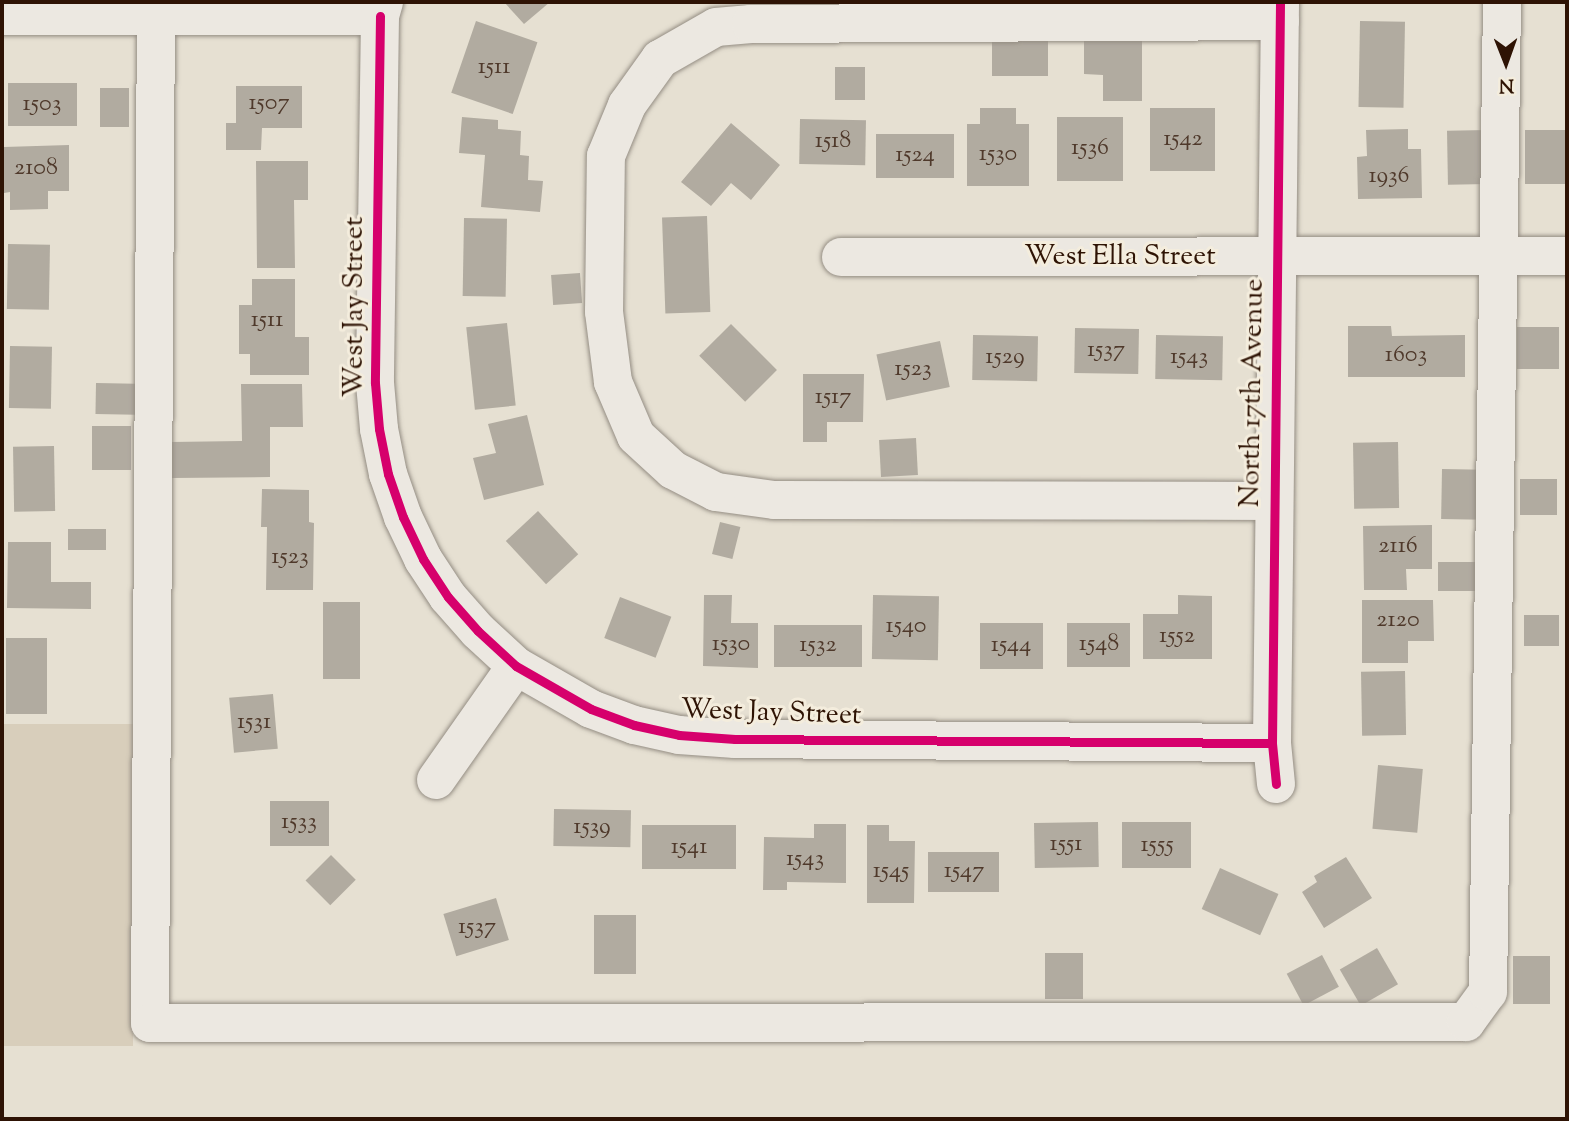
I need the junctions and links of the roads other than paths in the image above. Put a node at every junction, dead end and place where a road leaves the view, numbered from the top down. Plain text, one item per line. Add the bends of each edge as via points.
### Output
1 (1502, 2) edge
2 (156, 9) edge
3 (382, 9) edge
4 (1280, 11) edge
5 (2, 16) edge
6 (1277, 256) junction
7 (1496, 256) junction
8 (1567, 256) edge
9 (841, 257) dead end
10 (1274, 501) junction
11 (516, 666) junction
12 (1272, 743) junction
13 (436, 780) dead end
14 (1276, 784) dead end

1 - 7 street
2 - 3 street
2 - 5 street
2 - 7 street via 150,1023 1466,1022 1488,992
3 - 11 street, West Jay Street via 375,383 379,429 403,517 423,559 448,597
4 - 6 street, North 17th Avenue
4 - 10 street via 716,27 660,59 627,105 606,156 604,312 613,382 636,436 673,470 716,492 774,500
6 - 7 street, West Ella Street
6 - 9 street, West Ella Street
6 - 10 street, North 17th Avenue
7 - 8 street, West Ella Street
10 - 12 street, North 17th Avenue
11 - 12 street, West Jay Street via 591,709 679,735
11 - 13 street
12 - 14 street, North 17th Avenue

